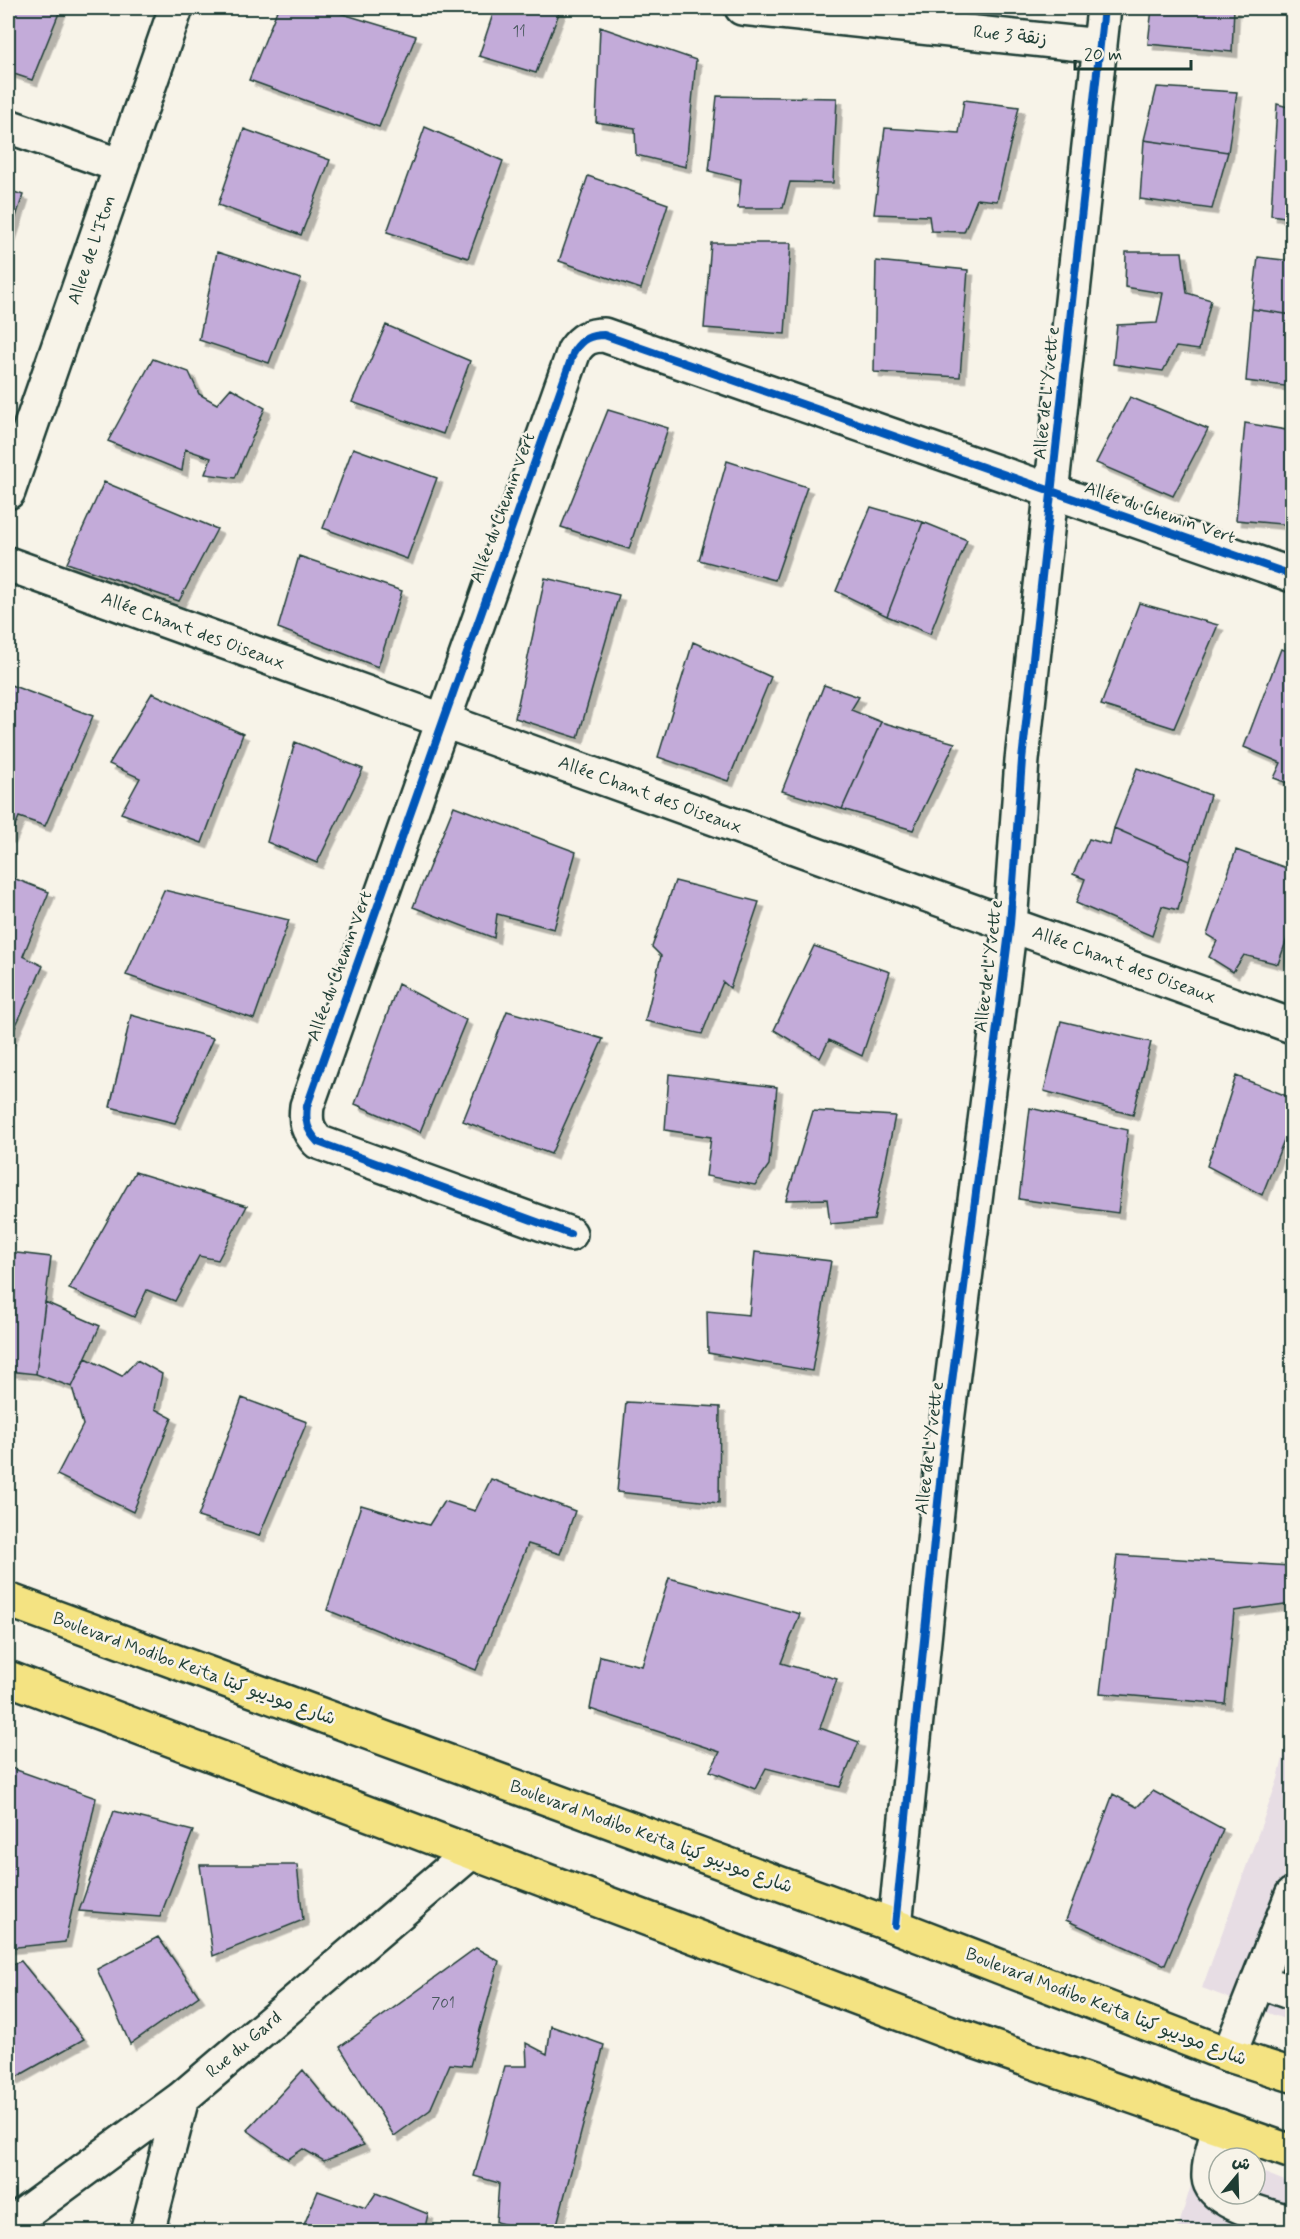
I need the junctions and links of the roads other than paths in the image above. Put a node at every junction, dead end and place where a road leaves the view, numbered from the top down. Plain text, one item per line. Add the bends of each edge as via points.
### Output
1 (176, 8) edge
2 (742, 8) edge
3 (1104, 8) edge
4 (1100, 46) junction
5 (8, 126) edge
6 (121, 166) junction
7 (1051, 490) junction
8 (8, 492) edge
9 (8, 564) edge
10 (1293, 575) edge
11 (444, 721) junction
12 (1010, 924) junction
13 (1293, 1026) edge
14 (570, 1234) dead end
15 (8, 1600) edge
16 (8, 1678) edge
17 (471, 1852) junction
18 (1293, 1895) edge
19 (895, 1926) junction
20 (1259, 1981) junction
21 (1293, 1993) edge
22 (1229, 2055) junction
23 (1293, 2075) edge
24 (182, 2098) junction
25 (1219, 2126) junction
26 (1293, 2152) edge
27 (1293, 2223) edge
28 (8, 2226) edge
29 (147, 2232) edge

1 - 6 street, Allee de L'Iton
2 - 4 street, Rue 3 زنقة
3 - 4 street, Allee de L'Yvette
4 - 7 street, Allee de L'Yvette
5 - 6 street
6 - 8 street, Allee de L'Iton
7 - 10 street, Allée du Chemin Vert
7 - 11 street, Allée du Chemin Vert via 604,335 593,335 574,351
7 - 12 street, Allee de L'Yvette via 1022,760
9 - 11 street, Allée Chant des Oiseaux
11 - 12 street, Allée Chant des Oiseaux
11 - 14 street, Allée du Chemin Vert via 306,1106 305,1121 318,1142
12 - 13 street, Allée Chant des Oiseaux
12 - 19 street, Allee de L'Yvette via 942,1465
15 - 19 main road, Boulevard Modibo Keita شارع موديبو كيتا
16 - 17 main road
17 - 24 street, Rue du Gard
17 - 25 main road via 954,2034
18 - 20 street
19 - 22 main road, Boulevard Modibo Keita شارع موديبو كيتا
20 - 21 street
20 - 22 street
22 - 23 main road, Boulevard Modibo Keita شارع موديبو كيتا
24 - 28 street, Rue du Gard
24 - 29 street
25 - 26 main road
25 - 27 street via 1209,2179 1214,2191 1225,2199

